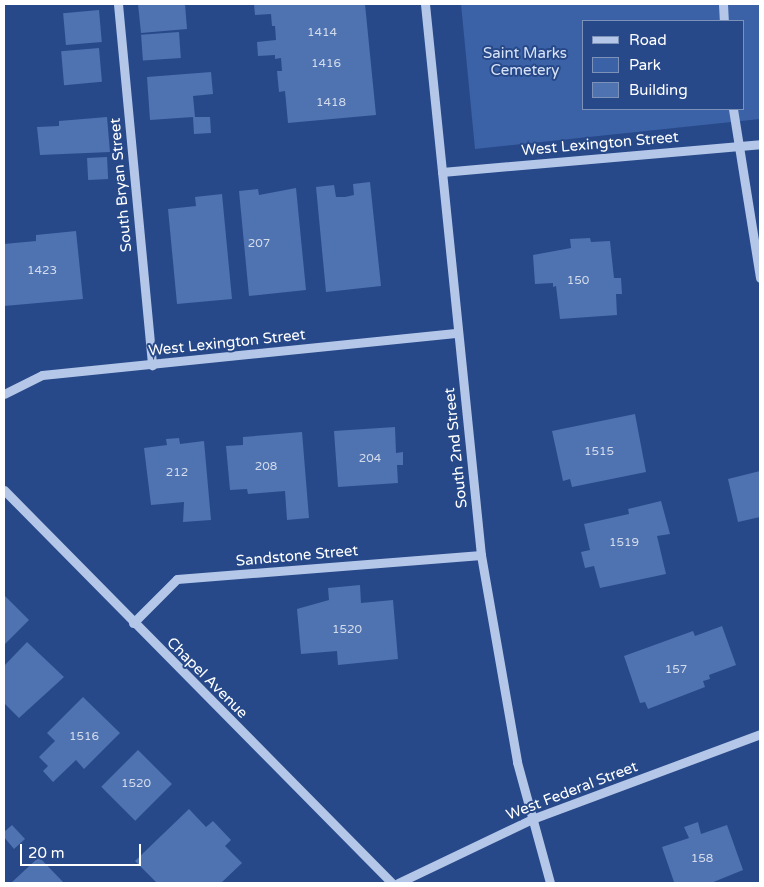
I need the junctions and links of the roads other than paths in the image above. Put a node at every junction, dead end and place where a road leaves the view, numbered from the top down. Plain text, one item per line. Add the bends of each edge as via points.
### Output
1 (118, 4) edge
2 (425, 4) edge
3 (722, 4) edge
4 (724, 20) edge
5 (733, 110) edge
6 (760, 144) edge
7 (737, 146) junction
8 (442, 172) junction
9 (760, 278) edge
10 (458, 333) junction
11 (152, 365) junction
12 (4, 394) edge
13 (4, 490) edge
14 (482, 555) junction
15 (132, 623) junction
16 (760, 734) edge
17 (532, 819) junction
18 (392, 883) edge
19 (398, 883) edge
20 (550, 883) edge

1 - 11 street, South Bryan Street
2 - 8 street, South 2nd Street
3 - 4 street
5 - 7 street
6 - 7 street, West Lexington Street
7 - 8 street, West Lexington Street
7 - 9 street
8 - 10 street, South 2nd Street
10 - 11 street, West Lexington Street
10 - 14 street, South 2nd Street
11 - 12 street, West Lexington Street via 42,375
13 - 15 street, Chapel Avenue
14 - 15 street, Sandstone Street via 177,579
14 - 17 street, South 2nd Street via 517,762
15 - 18 street, Chapel Avenue
16 - 17 street, West Federal Street
17 - 19 street, West Federal Street
17 - 20 street, South 2nd Street

